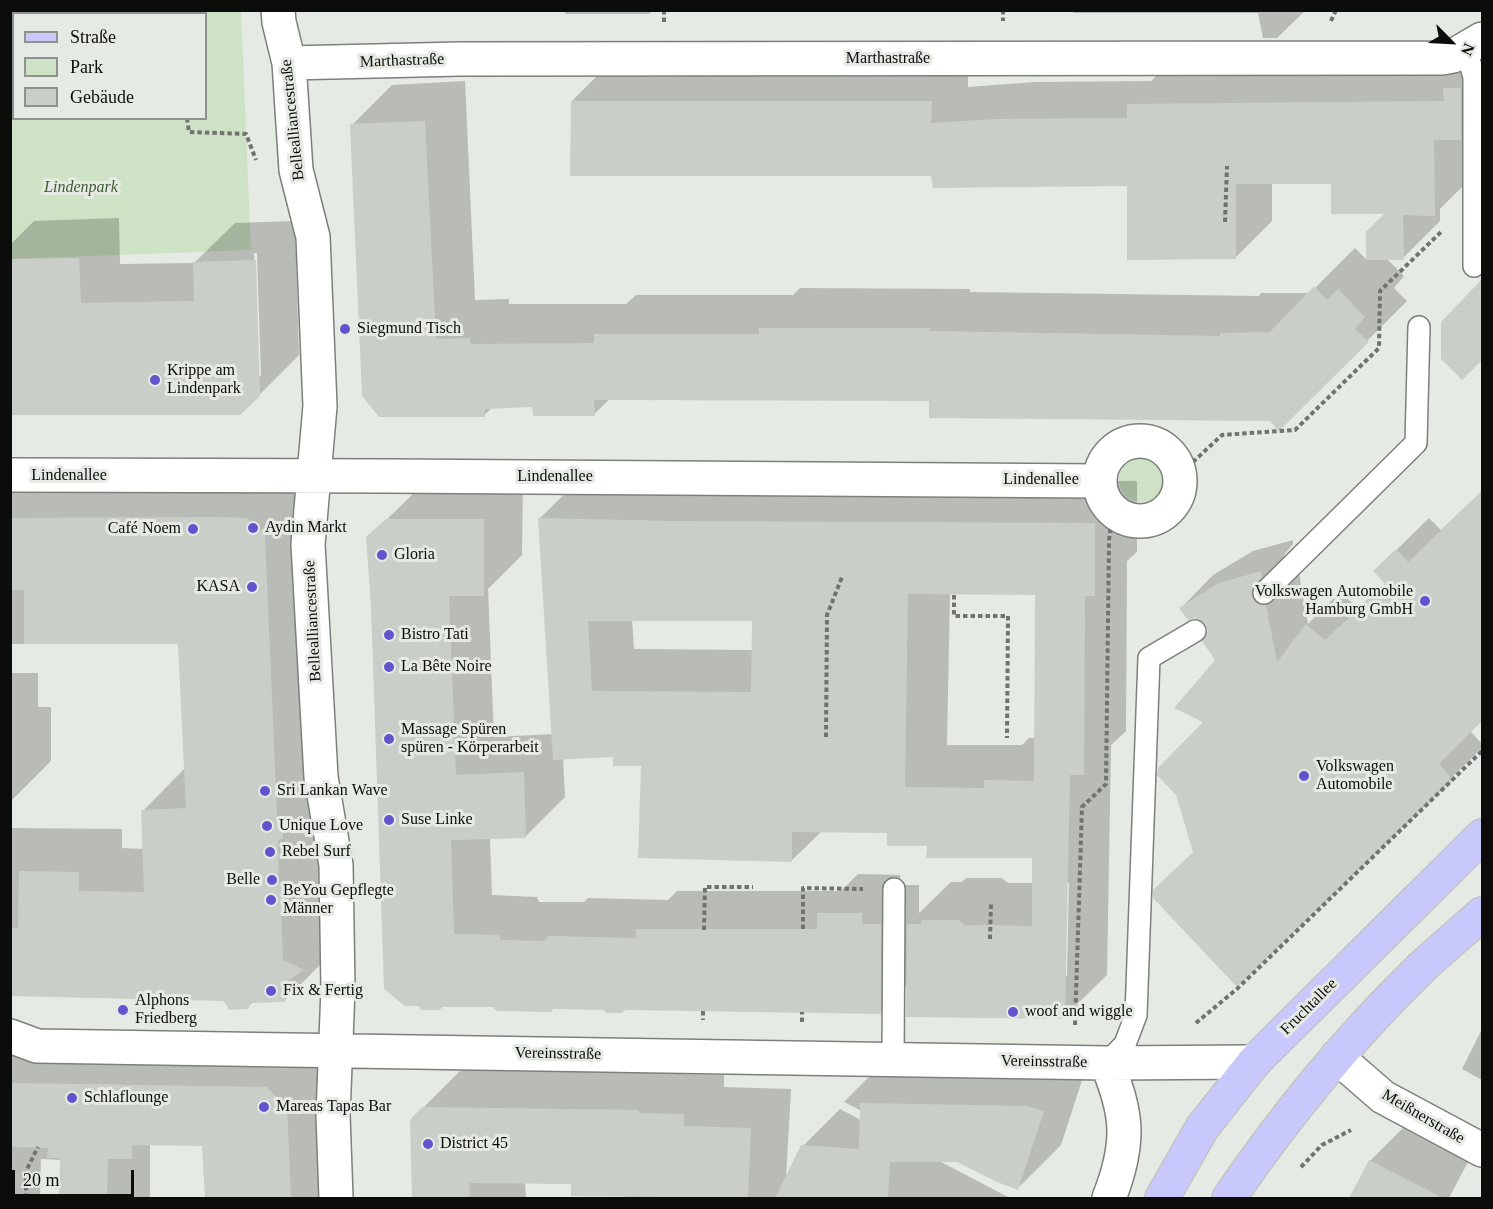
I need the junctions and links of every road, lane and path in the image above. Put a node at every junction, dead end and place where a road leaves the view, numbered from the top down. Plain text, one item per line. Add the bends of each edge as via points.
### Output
1 (278, 10) edge
2 (1474, 44) edge
3 (289, 63) junction
4 (188, 120) edge
5 (257, 161) dead end
6 (1227, 166) dead end
7 (1225, 222) dead end
8 (1444, 229) dead end
9 (1474, 266) dead end
10 (1419, 327) dead end
11 (1179, 468) junction
12 (10, 475) edge
13 (314, 476) junction
14 (1099, 481) junction
15 (1112, 511) junction
16 (842, 577) dead end
17 (1264, 593) dead end
18 (954, 595) dead end
19 (1195, 631) dead end
20 (826, 738) dead end
21 (1007, 738) dead end
22 (1482, 751) edge
23 (1482, 836) edge
24 (753, 887) dead end
25 (894, 889) joint
26 (991, 904) dead end
27 (1482, 914) edge
28 (802, 929) dead end
29 (704, 930) dead end
30 (990, 939) dead end
31 (1192, 1027) dead end
32 (1075, 1029) dead end
33 (10, 1036) edge
34 (336, 1050) junction
35 (1337, 1056) junction
36 (892, 1060) junction
37 (1254, 1062) junction
38 (1107, 1063) junction
39 (1351, 1130) dead end
40 (38, 1148) dead end
41 (1482, 1150) edge
42 (1299, 1168) dead end
43 (26, 1198) edge
44 (336, 1198) edge
45 (1109, 1198) edge
46 (1162, 1198) edge
47 (1229, 1198) edge

1 - 3 street, Bellealliancestraße
2 - 3 street, Marthastraße via 1442,58 460,59
2 - 9 lane
3 - 13 street, Bellealliancestraße via 296,170 313,237 320,406
4 - 5 path via 189,132 246,134
6 - 7 path
8 - 11 path via 1380,291 1379,348 1296,429 1222,435 1194,461
10 - 17 lane via 1416,443
11 - 14 street, Lindenallee via 1162,446 1135,440 1110,453 1100,470
11 - 15 street via 1178,495 1162,515 1136,521
12 - 13 street, Lindenallee
13 - 14 street, Lindenallee
13 - 34 street, Bellealliancestraße via 308,544 321,777 336,865
14 - 15 street, Lindenallee via 1100,492
15 - 32 path via 1106,784 1082,807
16 - 20 path via 827,615
18 - 21 path via 954,616 1008,616
19 - 38 lane via 1149,658 1136,1015 1125,1044
22 - 31 path via 1246,980
23 - 37 main road, Fruchtallee
24 - 29 path via 705,886
25 - 28 path via 803,888
25 - 36 lane
26 - 30 path
27 - 35 main road via 1420,969
33 - 34 street, Vereinsstraße via 38,1046
34 - 36 street, Vereinsstraße
34 - 44 street, Bellealliancestraße
35 - 41 street, Meißnerstraße via 1383,1097
35 - 47 main road via 1269,1140
36 - 38 street, Vereinsstraße
37 - 38 street, Vereinsstraße
37 - 46 main road, Fruchtallee via 1202,1128
38 - 45 street, Vereinsstraße via 1119,1098 1124,1131 1117,1178
39 - 42 path via 1322,1145
40 - 43 path via 26,1171

